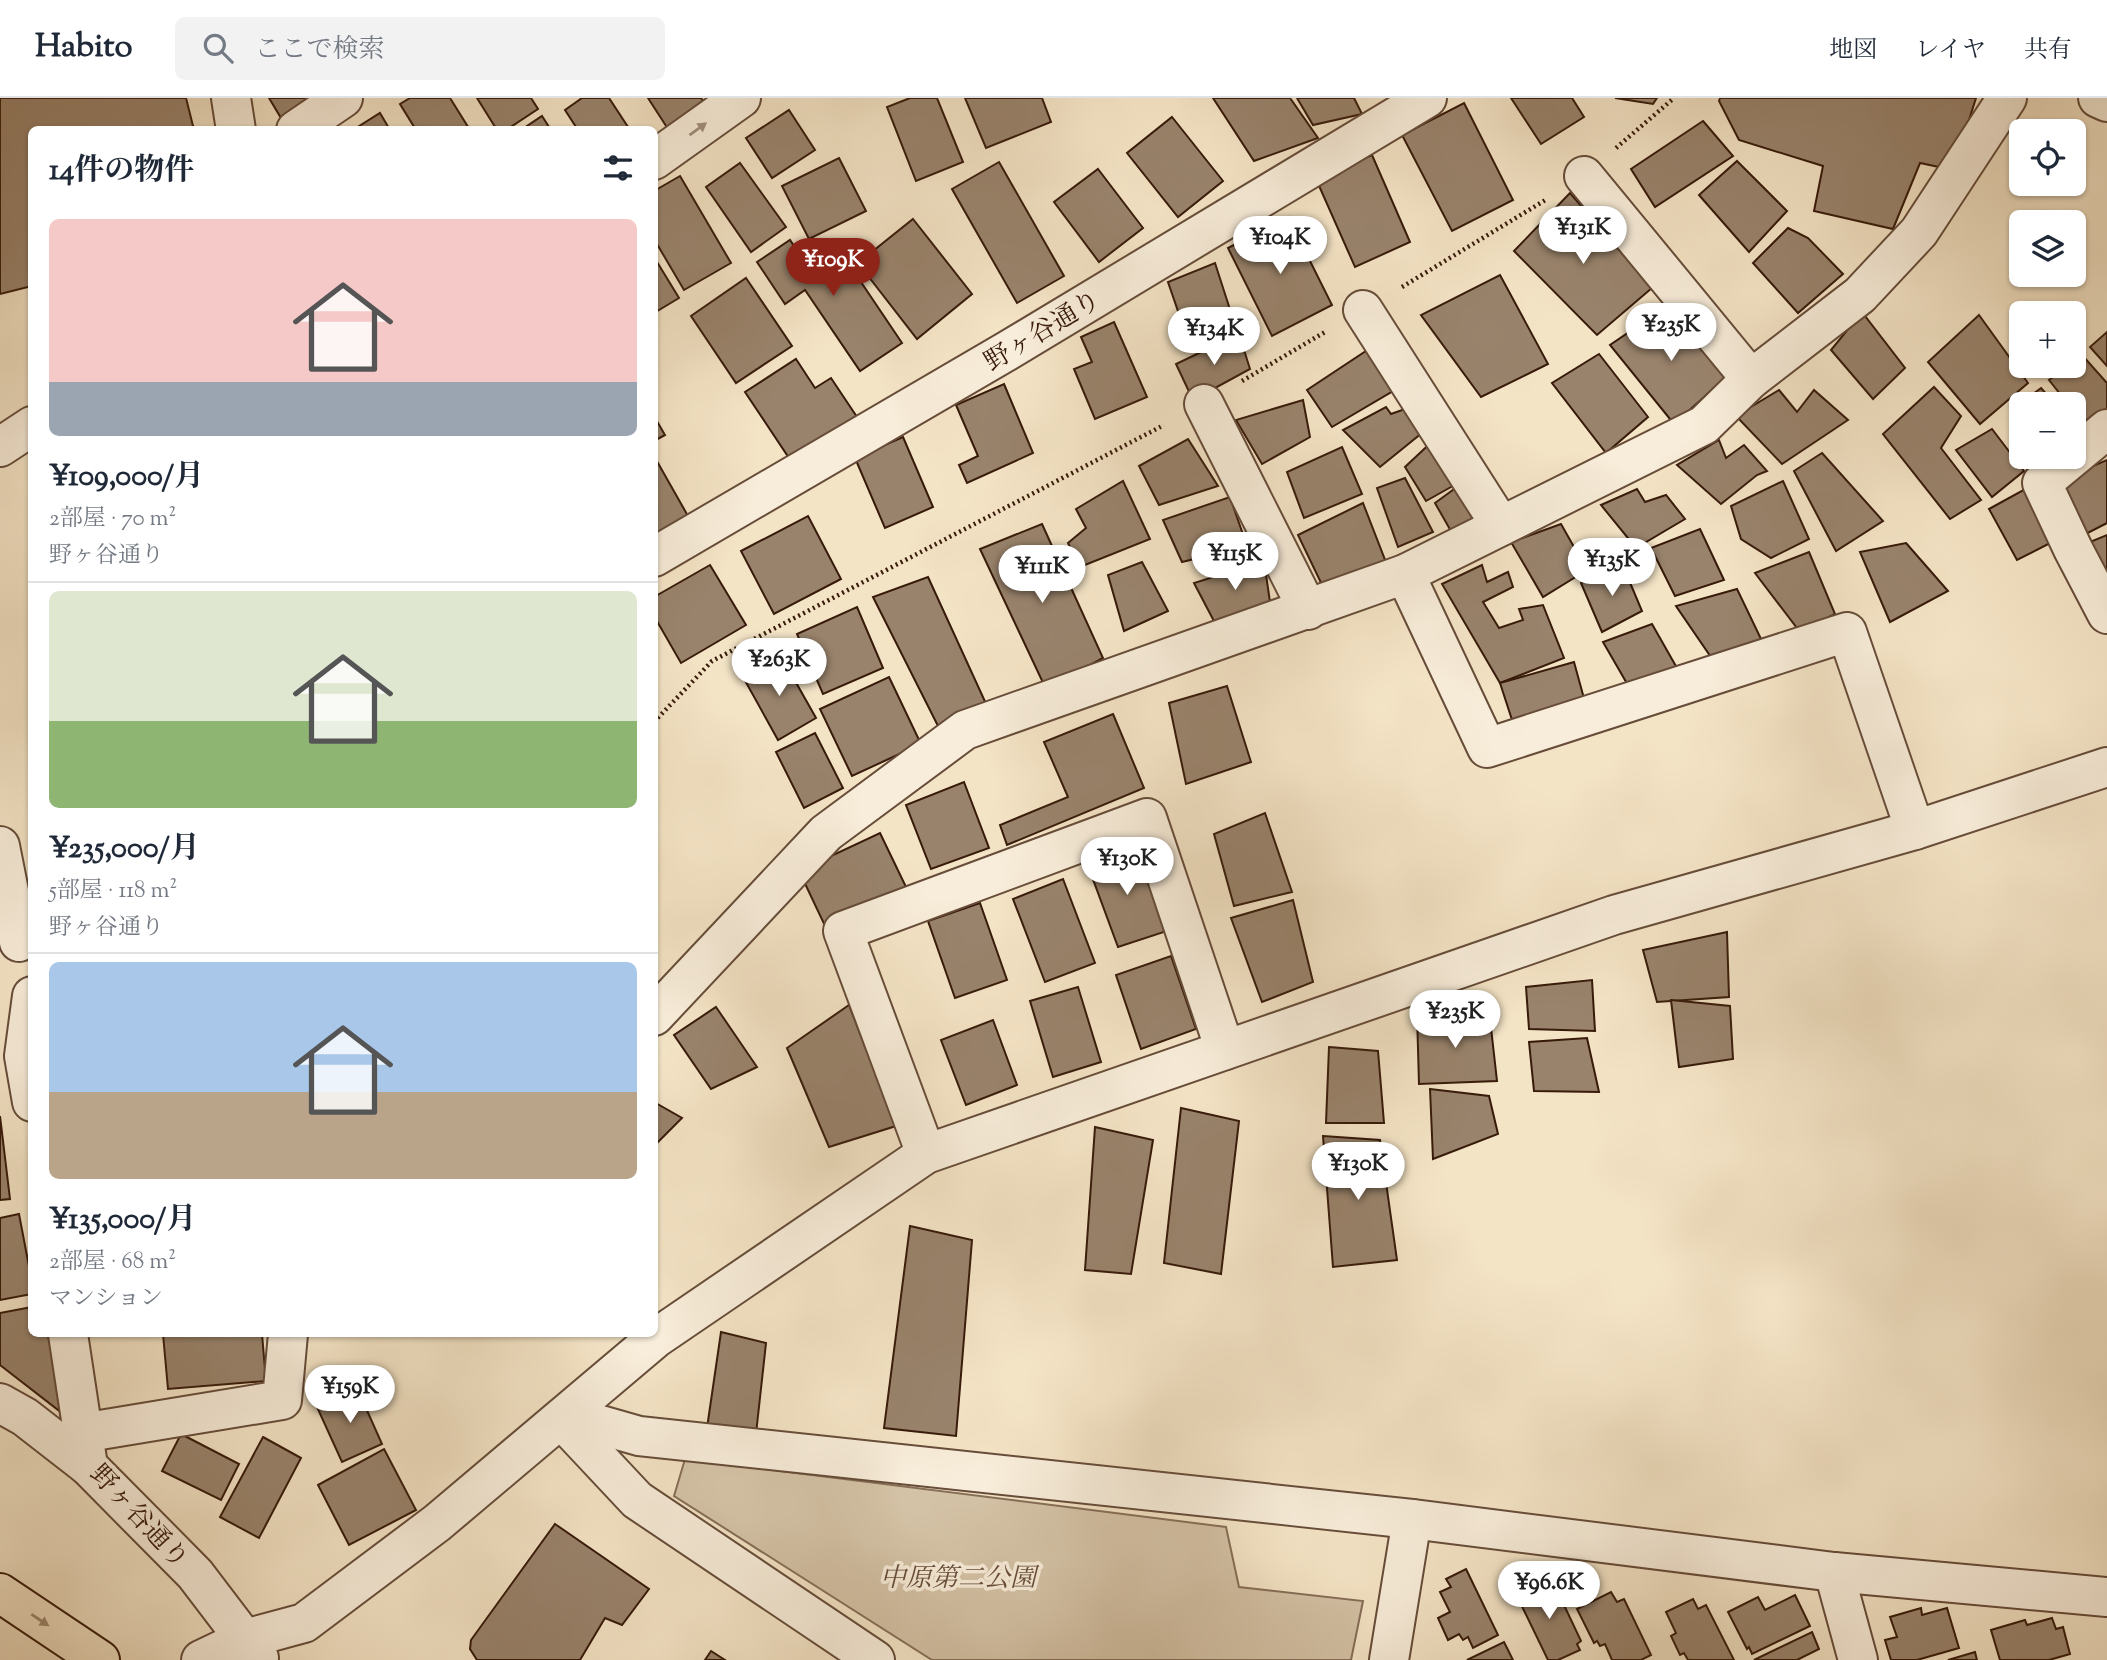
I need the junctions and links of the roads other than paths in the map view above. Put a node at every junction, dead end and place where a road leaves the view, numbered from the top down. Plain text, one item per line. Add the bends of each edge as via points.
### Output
1 (231, 98) edge
2 (343, 98) edge
3 (741, 98) edge
4 (1427, 98) edge
5 (2007, 98) edge
6 (2098, 98) edge
7 (2107, 102) edge
8 (235, 126) edge
9 (302, 126) edge
10 (658, 157) edge
11 (1584, 176) dead end
12 (1363, 310) dead end
13 (1751, 379) junction
14 (1204, 404) dead end
15 (28, 429) edge
16 (2107, 429) edge
17 (0, 447) edge
18 (1501, 526) junction
19 (658, 555) edge
20 (1405, 574) junction
21 (1308, 610) junction
22 (2107, 614) edge
23 (2107, 767) edge
24 (1915, 830) junction
25 (0, 846) edge
26 (17, 945) edge
27 (658, 1012) edge
28 (28, 1026) edge
29 (1225, 1050) junction
30 (28, 1079) edge
31 (926, 1154) junction
32 (658, 1333) edge
33 (68, 1337) edge
34 (288, 1337) edge
35 (652, 1337) edge
36 (0, 1402) edge
37 (562, 1420) junction
38 (85, 1449) junction
39 (1412, 1519) junction
40 (1834, 1572) junction
41 (0, 1593) edge
42 (2107, 1597) edge
43 (252, 1650) edge
44 (90, 1654) edge
45 (201, 1660) edge
46 (875, 1660) edge
47 (1389, 1660) edge
48 (1858, 1660) edge

1 - 8 street
2 - 9 street
10 -> 3 street
4 - 19 street, 野ヶ谷通り
5 - 13 street via 1919,232 1860,295
6 - 7 street
11 - 13 street
12 - 18 street
13 - 18 street via 1704,425
14 - 21 street
15 - 17 street
16 - 22 street via 2042,483
18 - 20 street
20 - 21 street
20 - 24 street via 1487,748 1847,632
21 - 27 street via 965,730 826,833
23 - 24 street
24 - 29 street via 1614,915
25 - 26 street
28 - 30 street via 24,1056
29 - 31 street
29 - 31 street via 1147,818 843,932
31 - 32 street
33 - 38 street, 野ヶ谷通り
34 - 38 street via 282,1400
35 - 37 street
36 - 38 street
37 - 39 street via 639,1436
37 - 43 street via 437,1523 304,1622
37 - 46 street via 637,1500
38 - 43 street, 野ヶ谷通り via 195,1574
39 - 40 street
39 - 47 street
40 - 42 street
40 - 48 street
41 -> 44 highway
43 - 45 street

